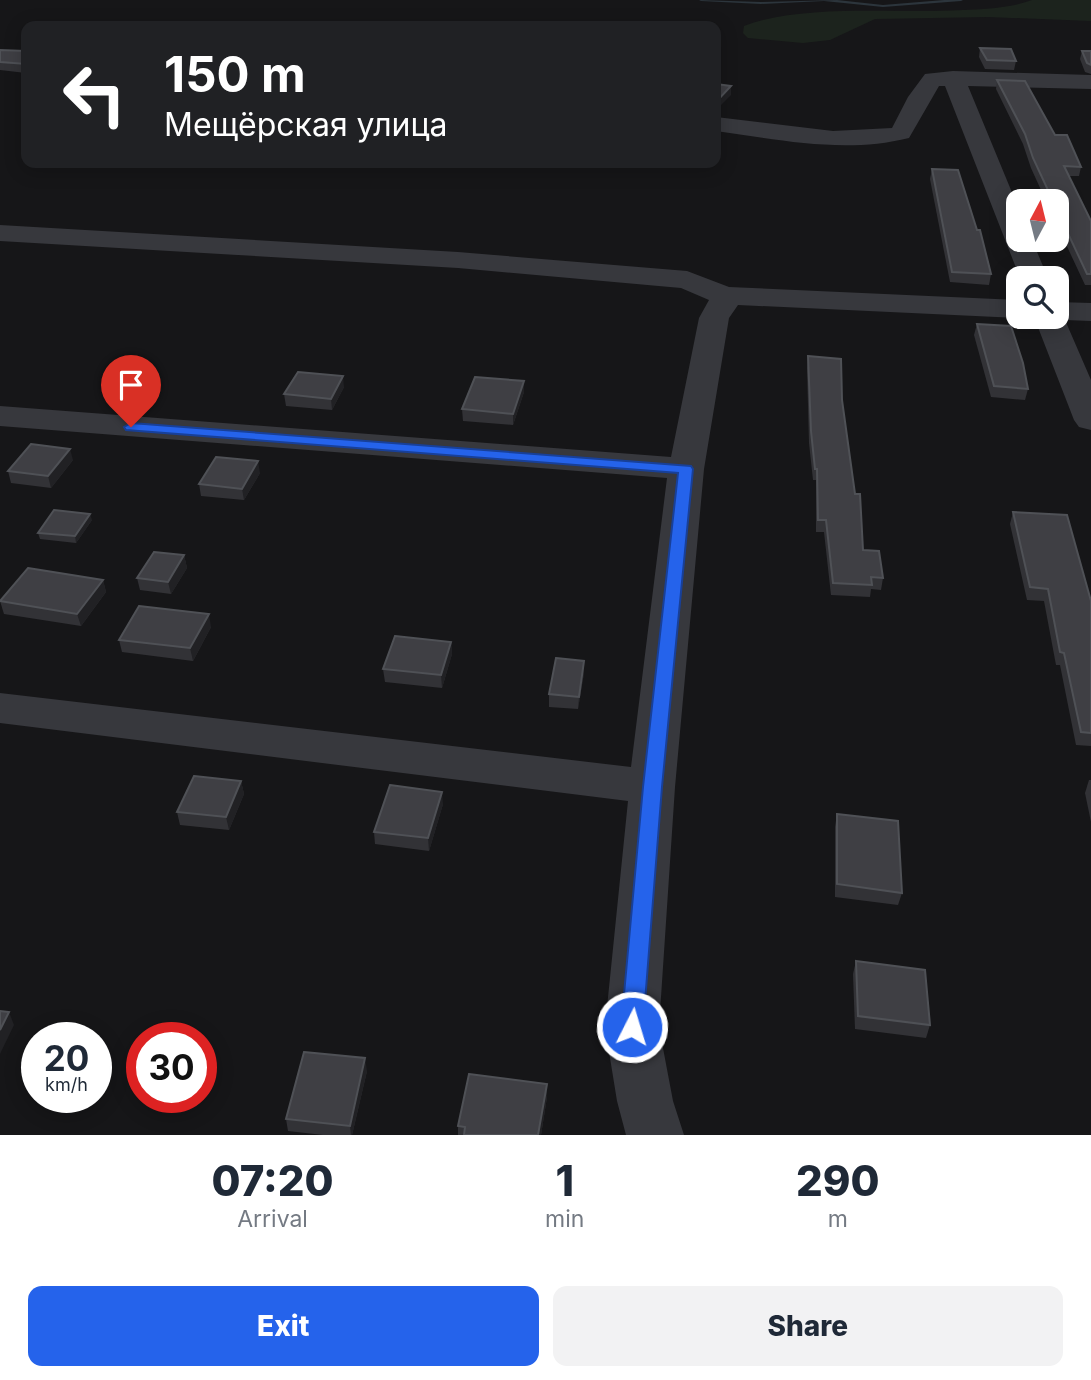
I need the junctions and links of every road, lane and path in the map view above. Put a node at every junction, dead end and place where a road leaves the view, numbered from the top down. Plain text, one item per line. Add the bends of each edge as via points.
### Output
1 (953, 78) junction
2 (1091, 82) edge
3 (721, 125) edge
4 (0, 233) edge
5 (1029, 266) edge
6 (724, 296) junction
7 (1006, 308) edge
8 (1069, 311) edge
9 (1091, 312) edge
10 (1054, 329) edge
11 (0, 416) edge
12 (1091, 420) edge
13 (686, 469) junction
14 (0, 708) edge
15 (652, 787) junction
16 (655, 1135) edge

1 - 2 street
1 - 3 street via 933,79 901,134 878,139
1 - 5 street
4 - 6 street via 458,260 660,277 687,280
6 - 7 street
6 - 13 street via 714,318
8 - 9 street
10 - 12 street
11 - 13 street
13 - 15 street
14 - 15 street
15 - 16 street via 632,1027

